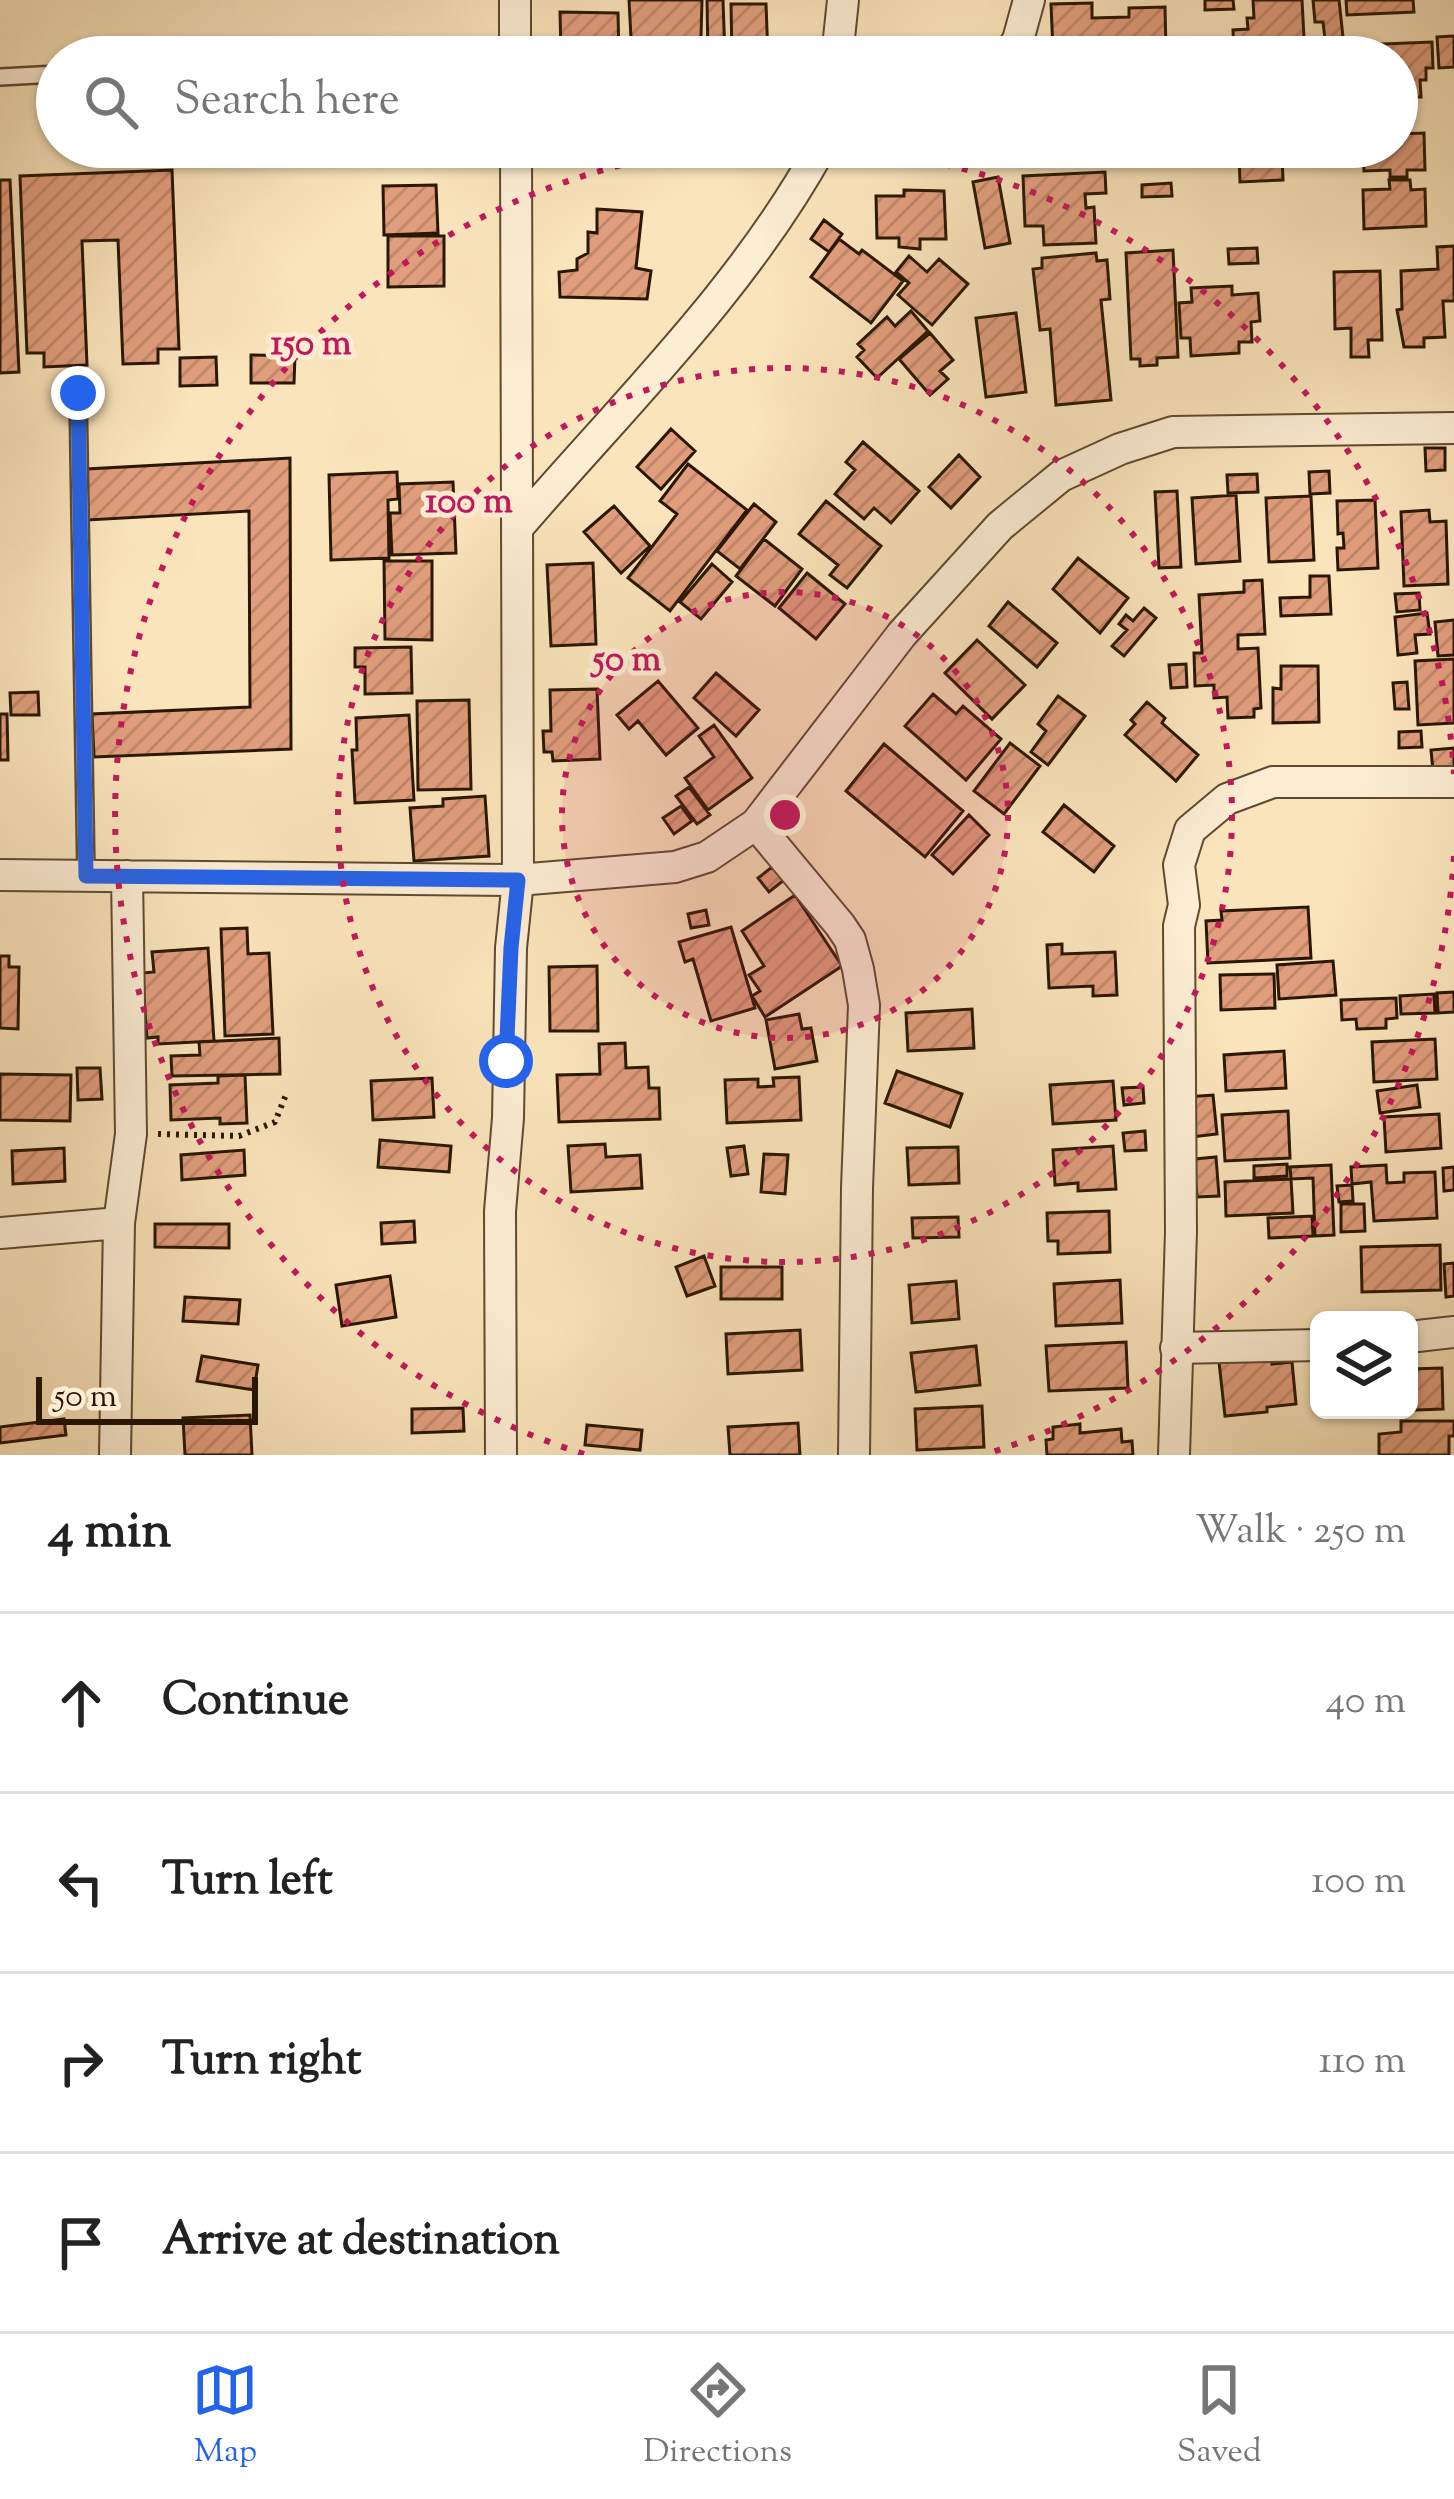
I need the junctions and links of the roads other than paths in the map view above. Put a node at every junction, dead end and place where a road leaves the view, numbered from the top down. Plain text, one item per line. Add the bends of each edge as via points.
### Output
1 (515, 0) edge
2 (843, 0) edge
3 (1029, 0) edge
4 (515, 36) edge
5 (839, 36) edge
6 (1019, 36) edge
7 (36, 75) edge
8 (0, 77) edge
9 (516, 168) edge
10 (810, 168) edge
11 (78, 393) dead end
12 (1454, 428) edge
13 (519, 526) junction
14 (1454, 782) edge
15 (756, 824) junction
16 (0, 875) edge
17 (86, 876) junction
18 (127, 876) junction
19 (518, 880) junction
20 (119, 1223) junction
21 (0, 1233) edge
22 (1454, 1332) edge
23 (1418, 1336) edge
24 (1310, 1345) edge
25 (1176, 1348) junction
26 (116, 1455) edge
27 (501, 1455) edge
28 (854, 1455) edge
29 (1174, 1455) edge

1 - 4 street
2 - 5 street
3 - 6 street
7 - 8 lane
9 - 13 street
10 - 13 street via 723,290
11 - 17 lane
12 - 15 street via 1173,432 1061,476 1000,526 902,634
13 - 19 street
14 - 25 street via 1273,782 1228,799 1190,830 1180,865
15 - 19 street via 707,857 674,867
15 - 28 street via 850,940 864,1006
16 - 17 street
17 - 18 street
18 - 19 street
18 - 20 street via 130,1134
19 - 27 street via 500,1211
20 - 21 street
20 - 26 street
22 - 23 street
24 - 25 street
25 - 29 street

